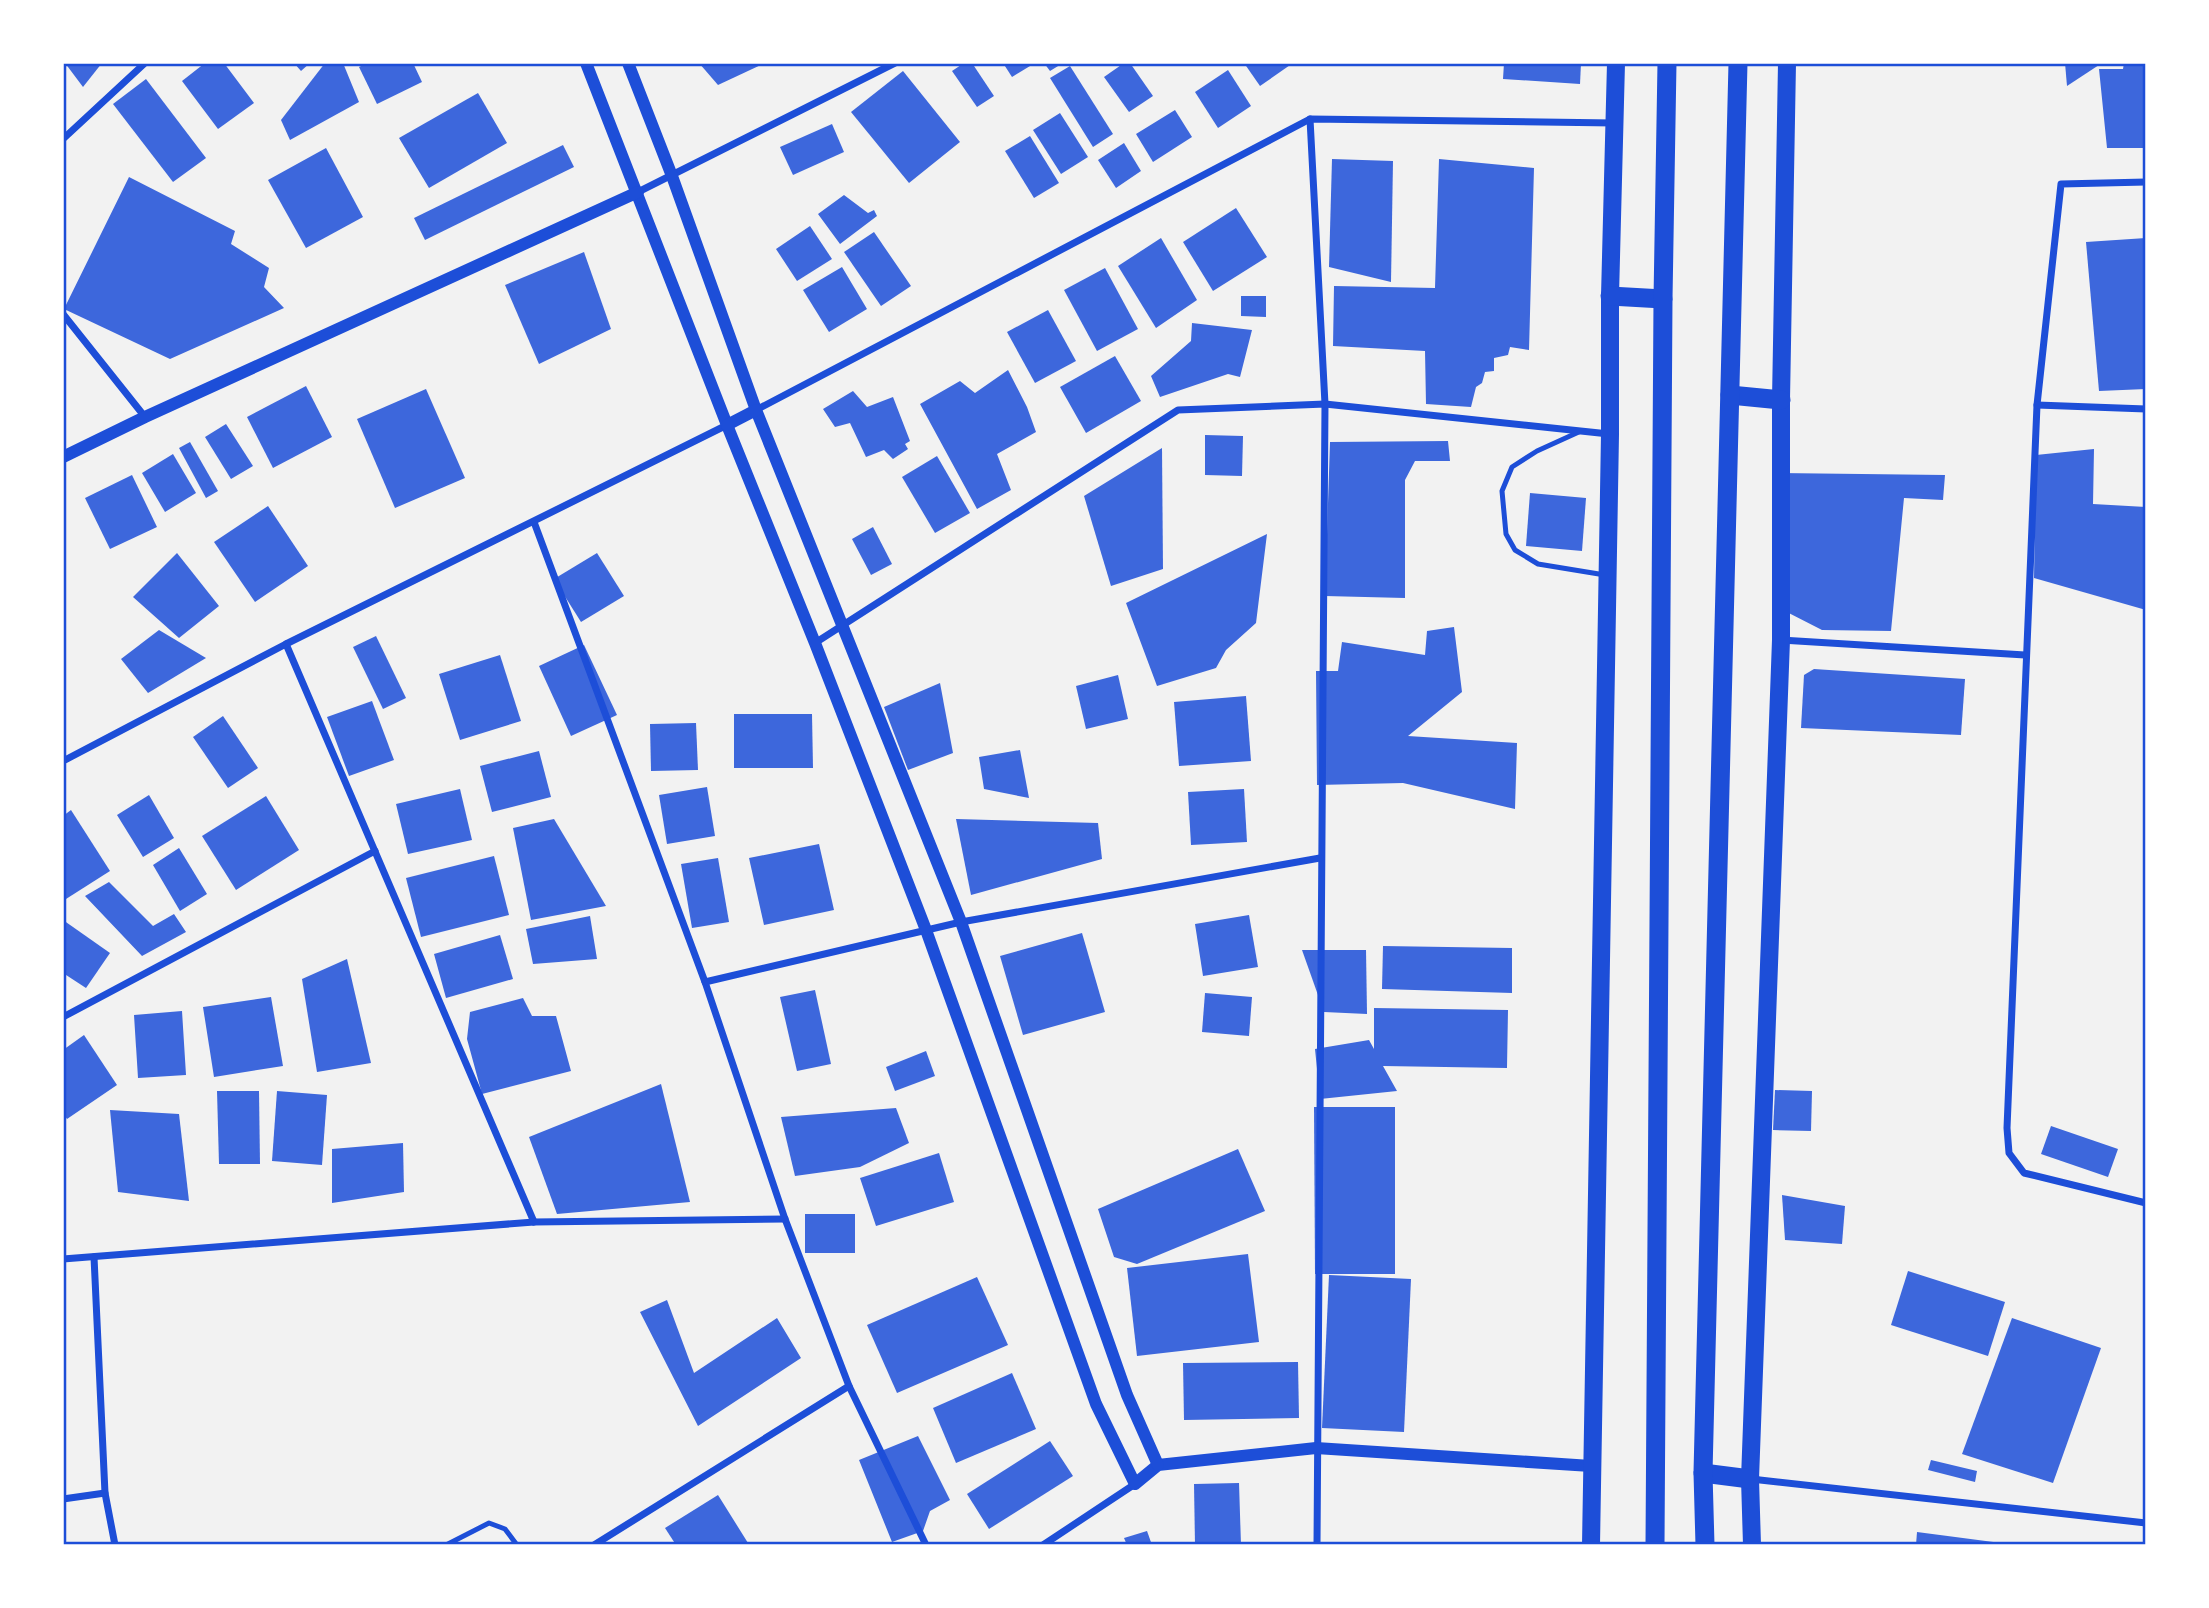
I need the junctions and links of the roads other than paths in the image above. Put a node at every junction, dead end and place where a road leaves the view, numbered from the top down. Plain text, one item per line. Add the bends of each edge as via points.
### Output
1 (145, 63) edge
2 (586, 63) edge
3 (628, 63) edge
4 (895, 63) edge
5 (1616, 63) edge
6 (1667, 63) edge
7 (1738, 63) edge
8 (1787, 63) edge
9 (1310, 119) junction
10 (1614, 123) junction
11 (63, 139) edge
12 (671, 176) junction
13 (2146, 182) edge
14 (638, 192) junction
15 (1610, 296) junction
16 (1663, 299) junction
17 (63, 313) edge
18 (1730, 395) junction
19 (1781, 400) junction
20 (1325, 404) junction
21 (2037, 405) junction
22 (2146, 409) edge
23 (755, 410) junction
24 (145, 417) junction
25 (727, 425) junction
26 (1582, 430) junction
27 (1610, 434) junction
28 (63, 457) edge
29 (534, 522) junction
30 (1608, 576) junction
31 (842, 627) junction
32 (1781, 640) junction
33 (815, 643) junction
34 (286, 645) junction
35 (2025, 655) junction
36 (63, 761) edge
37 (375, 851) junction
38 (1320, 858) junction
39 (961, 922) junction
40 (926, 930) junction
41 (705, 982) junction
42 (63, 1017) edge
43 (2146, 1203) edge
44 (785, 1219) junction
45 (534, 1222) junction
46 (94, 1257) junction
47 (63, 1259) edge
48 (849, 1386) junction
49 (1316, 1448) junction
50 (1158, 1465) junction
51 (1591, 1466) junction
52 (1703, 1473) junction
53 (1750, 1479) junction
54 (1135, 1485) junction
55 (105, 1493) junction
56 (63, 1499) edge
57 (2146, 1523) edge
58 (115, 1545) edge
59 (446, 1545) edge
60 (517, 1545) edge
61 (594, 1545) edge
62 (926, 1545) edge
63 (1044, 1545) edge
64 (1317, 1545) edge
65 (1591, 1545) edge
66 (1655, 1545) edge
67 (1705, 1545) edge
68 (1752, 1545) edge

1 - 11 street
2 - 14 street
3 - 12 street
4 - 12 street
5 - 10 main road
6 - 16 highway
7 - 18 highway
8 - 19 main road
9 - 10 street
9 - 20 street
9 - 23 street
10 - 15 main road
12 - 14 street
12 - 23 street
13 - 21 street via 2061,184
14 - 24 street
14 - 25 street
15 - 16 highway
15 - 27 main road
16 - 66 highway
17 - 24 street
18 - 19 highway
18 - 52 highway
19 - 32 main road
20 - 26 street
20 - 31 street via 1178,410
20 - 38 street
21 - 22 street
21 - 35 street
23 - 25 street
23 - 31 street
24 - 28 street
25 - 29 street
25 - 33 street
26 - 27 street
26 - 30 lane via 1512,467 1502,491 1506,534 1515,550 1538,564
27 - 30 main road
29 - 34 street
29 - 41 street
30 - 51 main road
31 - 33 street
31 - 39 street
32 - 35 street
32 - 53 main road
33 - 40 street
34 - 36 street
34 - 37 street
35 - 43 street via 2009,1153 2024,1173
37 - 42 street
37 - 45 street
38 - 39 street
38 - 49 street
39 - 40 street
39 - 50 street via 1126,1395
40 - 41 street
40 - 54 street via 1096,1404
41 - 44 street
44 - 45 street
44 - 48 street
45 - 46 street
46 - 47 street
46 - 55 street
48 - 61 street
48 - 62 street
49 - 50 street
49 - 51 street
49 - 64 street
50 - 54 street
51 - 65 main road
52 - 53 highway
52 - 67 highway
53 - 57 street
53 - 68 main road
54 - 63 street
55 - 56 street
55 - 58 street
59 - 60 lane via 489,1523 505,1529

